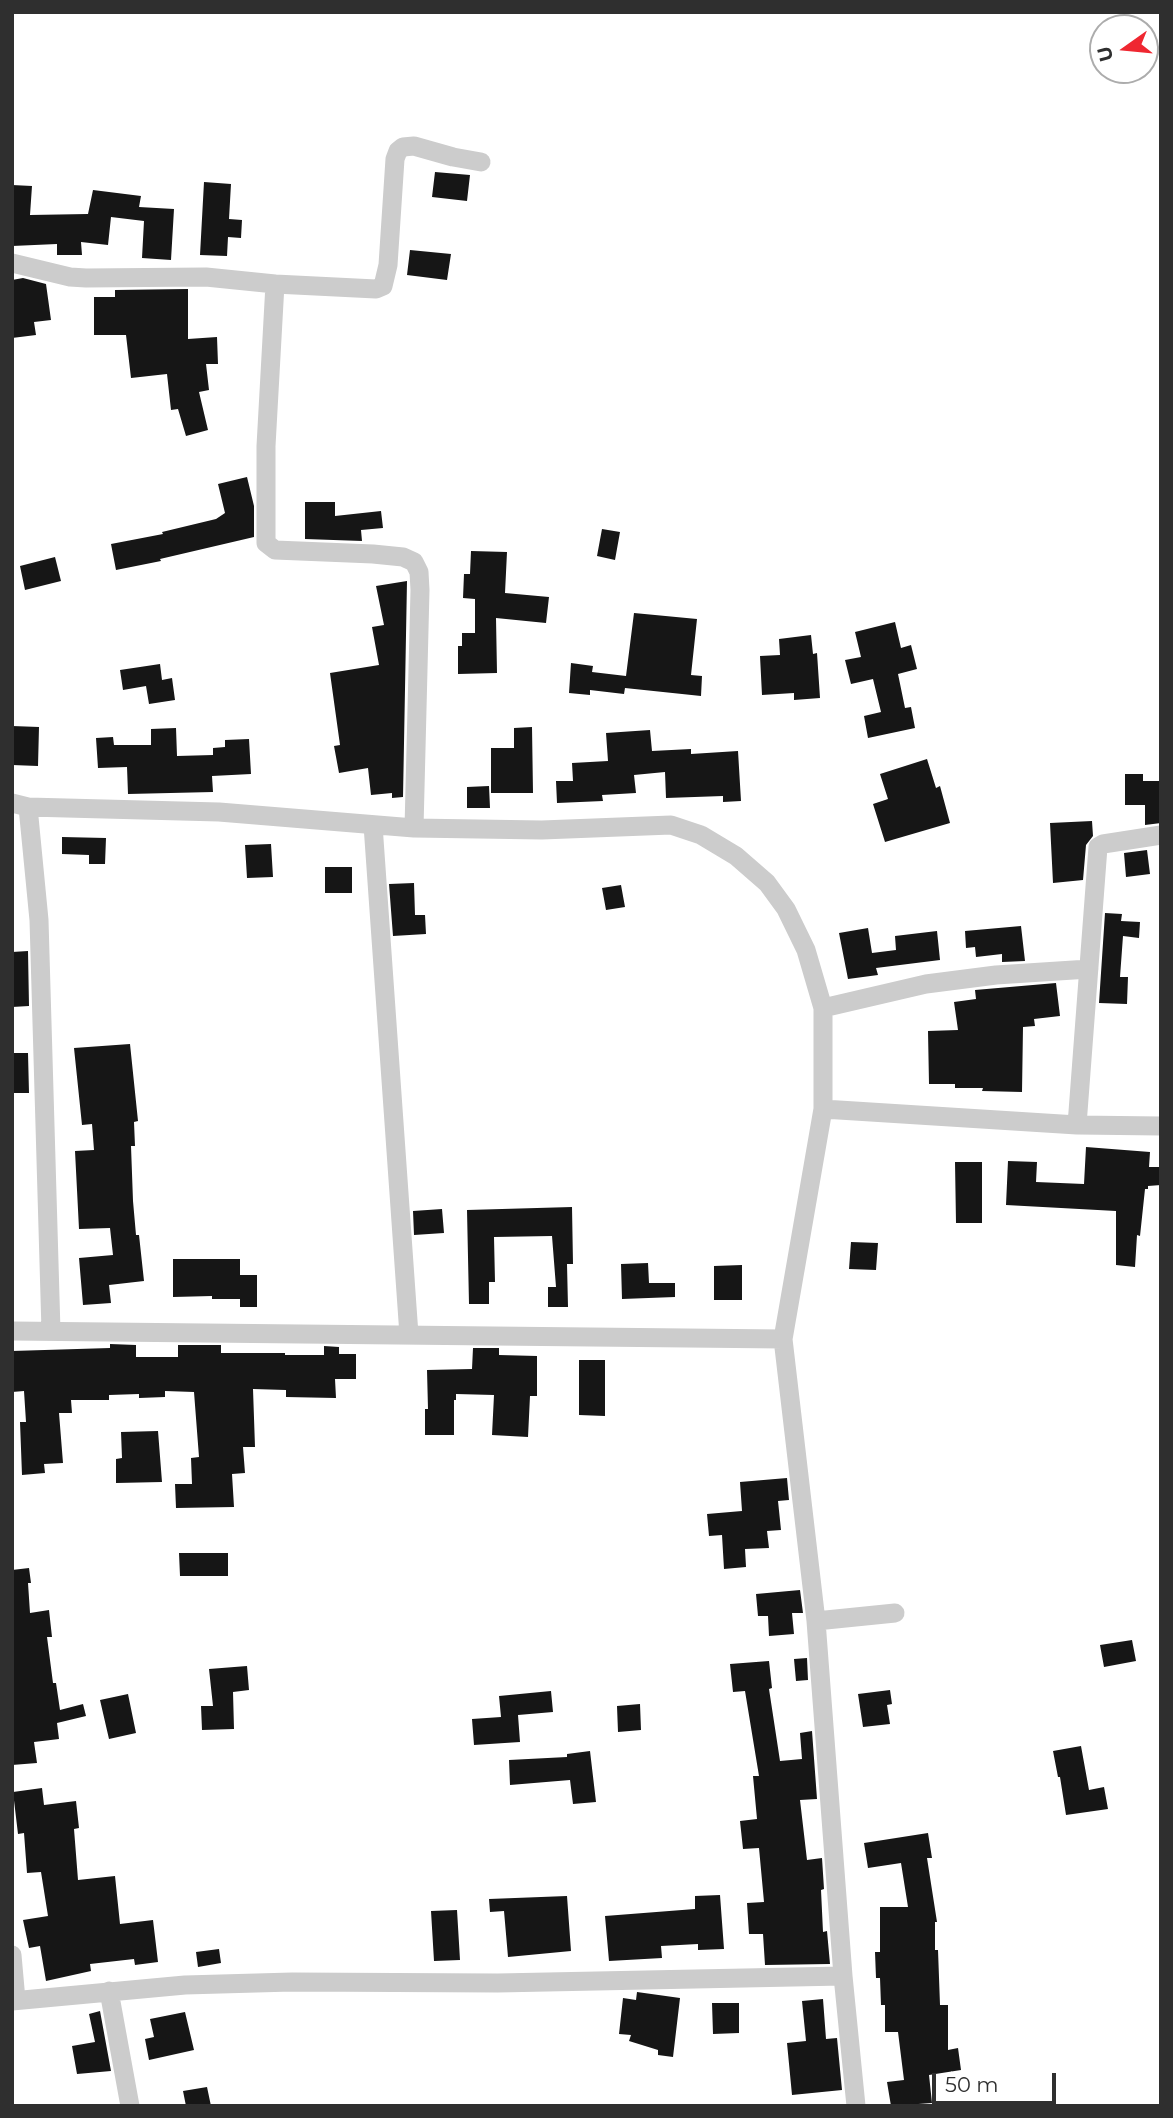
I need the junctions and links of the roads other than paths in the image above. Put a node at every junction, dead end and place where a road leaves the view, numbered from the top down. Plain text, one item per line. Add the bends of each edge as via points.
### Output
1 (481, 162) dead end
2 (12, 263) edge
3 (275, 284) junction
4 (20, 805) edge
5 (373, 825) junction
6 (414, 828) junction
7 (1161, 835) edge
8 (1089, 969) junction
9 (823, 1008) junction
10 (823, 1109) junction
11 (1077, 1125) junction
12 (1161, 1126) edge
13 (12, 1331) edge
14 (51, 1331) junction
15 (409, 1335) junction
16 (783, 1339) junction
17 (895, 1613) dead end
18 (816, 1621) junction
19 (12, 1955) edge
20 (843, 1976) junction
21 (109, 1991) junction
22 (14, 2001) edge
23 (130, 2106) edge
24 (856, 2106) edge

1 - 3 street via 414,146 398,151 383,286
2 - 3 street via 70,277 205,277
3 - 6 street via 266,543 275,550 373,554 414,562 420,590
4 - 5 street via 219,812
4 - 14 street via 38,920
5 - 6 street
5 - 15 street
6 - 9 street via 671,825 701,835 736,856 767,883 786,909 806,950
7 - 8 street via 1098,847
8 - 9 street via 926,984
8 - 11 street
9 - 10 street
10 - 11 street
10 - 16 street
11 - 12 street
13 - 14 street
14 - 15 street
15 - 16 street
16 - 18 street
17 - 18 street
18 - 20 street
19 - 22 street
20 - 21 street via 292,1982
20 - 24 street
21 - 22 street
21 - 23 street

